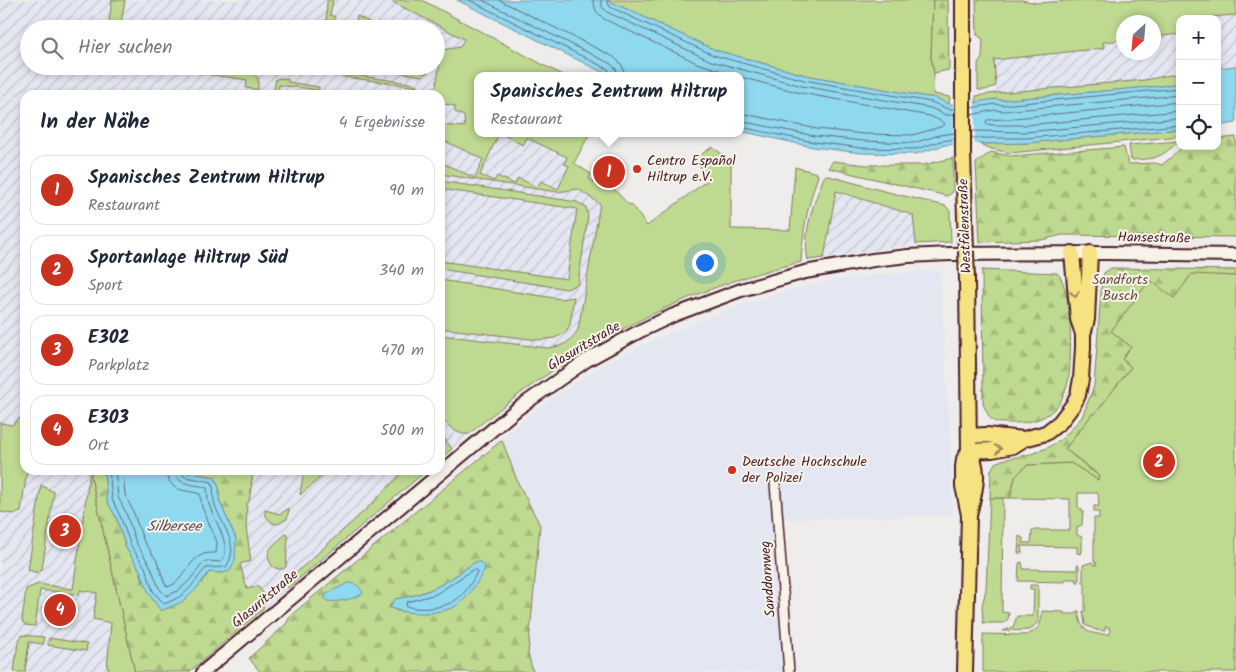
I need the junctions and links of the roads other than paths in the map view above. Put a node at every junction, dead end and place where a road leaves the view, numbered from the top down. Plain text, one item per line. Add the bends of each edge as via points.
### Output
1 (963, 0) edge
2 (1072, 253) junction
3 (1090, 253) junction
4 (1236, 255) edge
5 (1083, 334) junction
6 (969, 436) junction
7 (1024, 439) junction
8 (969, 451) junction
9 (445, 469) edge
10 (437, 475) edge
11 (775, 483) dead end
12 (967, 668) edge
13 (203, 672) edge
14 (789, 672) edge

1 - 6 main road, Westfalenstraße, bridge
2 - 3 main road, Hansestraße
2 -> 5 main road via 1078,319
2 - 9 main road, Glasuritstraße via 927,254 833,266 741,290 674,315 577,366 517,408
3 - 4 main road, Hansestraße
3 - 5 main road via 1087,319
5 - 7 main road via 1081,379 1073,405 1046,433
6 - 7 main road
6 - 8 main road, Westfalenstraße
8 -> 7 main road via 1013,446
8 - 12 main road, Westfalenstraße via 976,467 976,487 968,515
10 - 13 main road, Glasuritstraße
11 - 14 street, Sanddornweg

